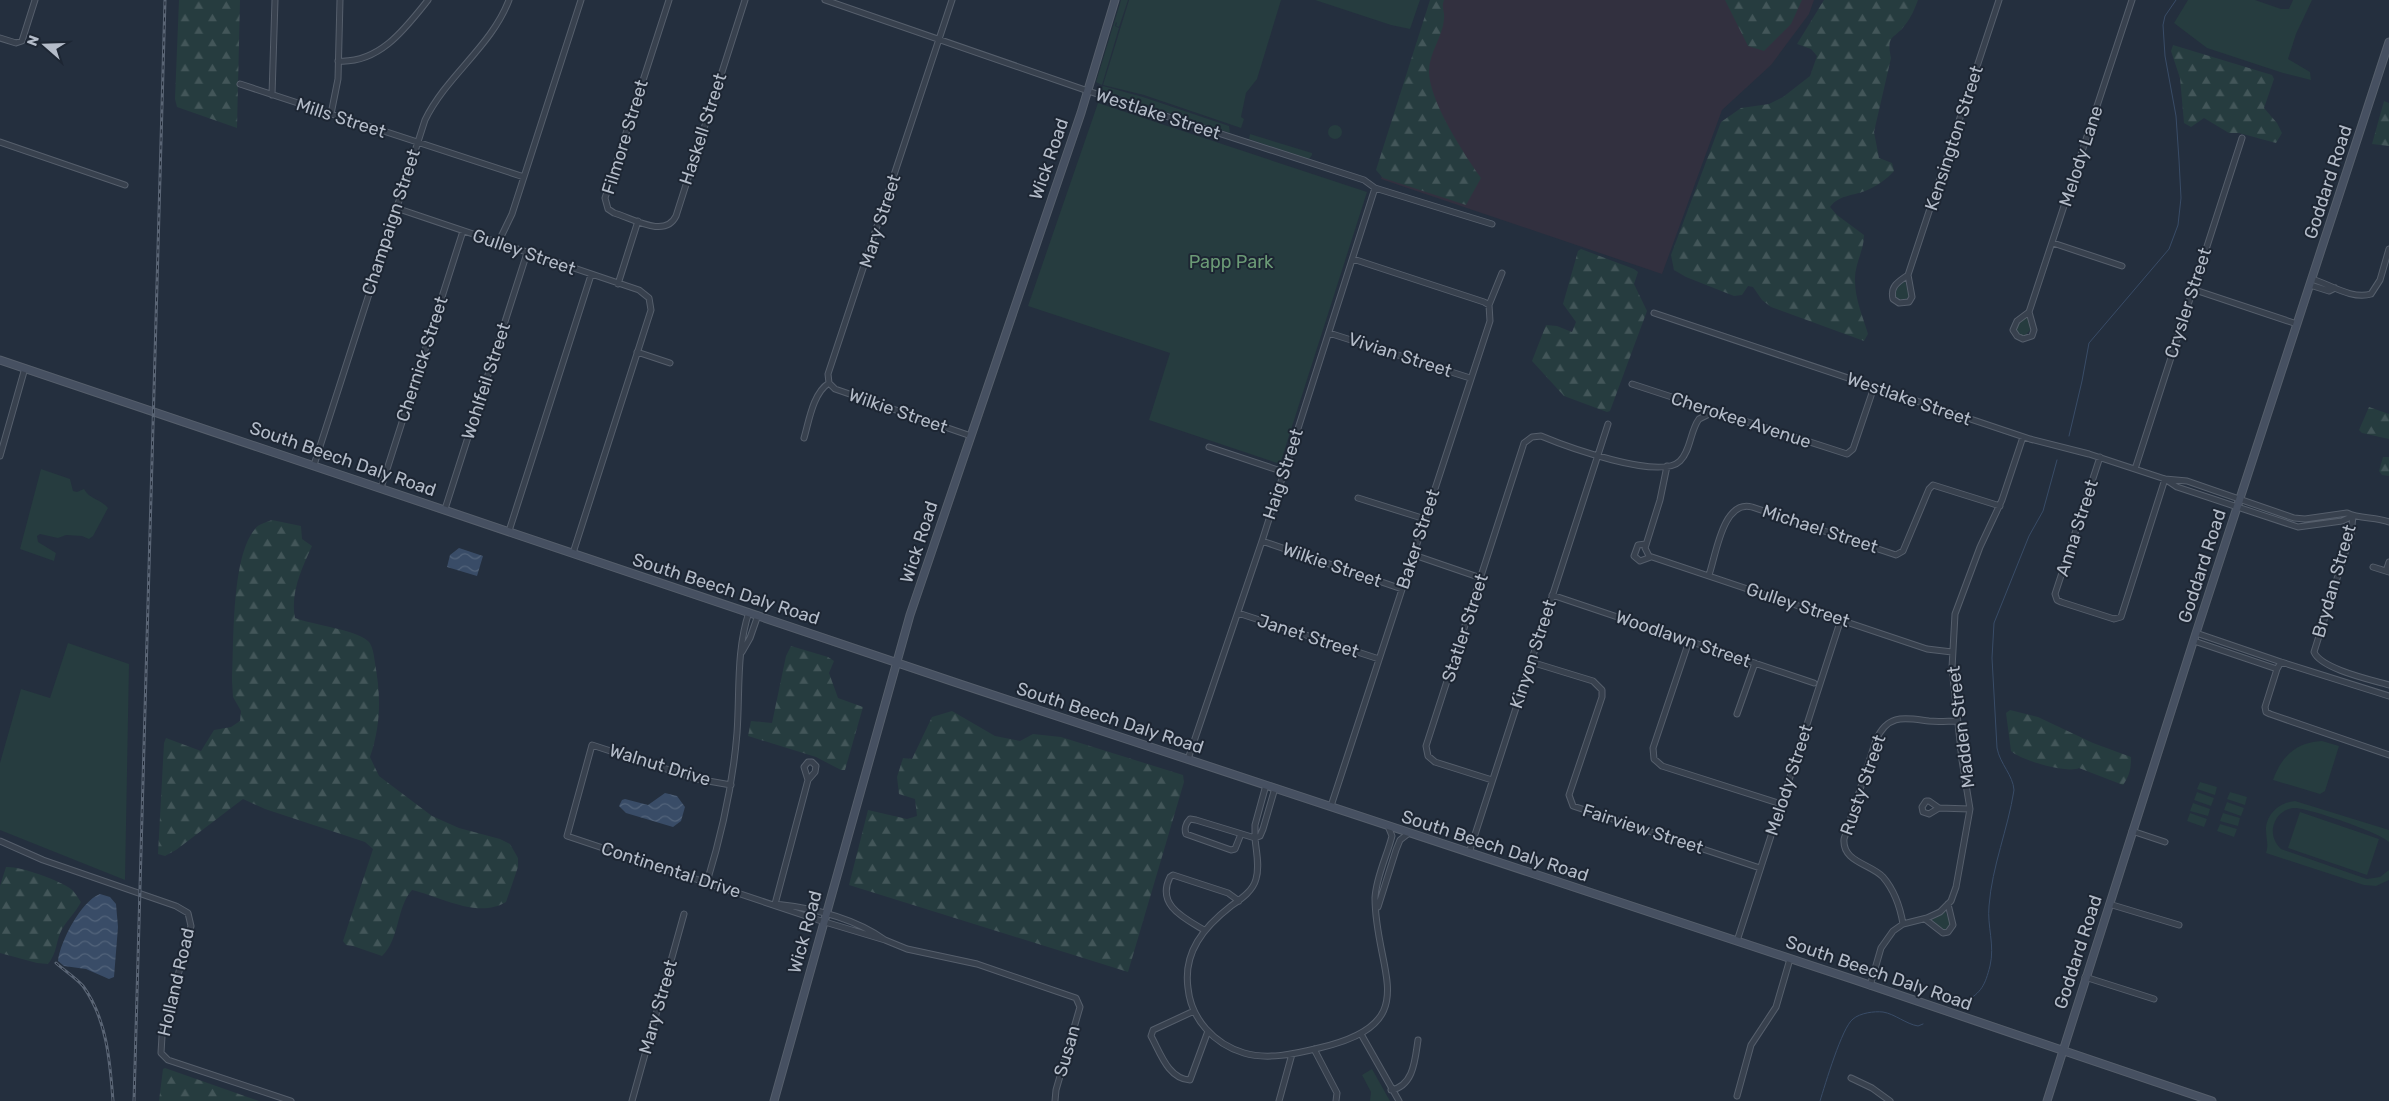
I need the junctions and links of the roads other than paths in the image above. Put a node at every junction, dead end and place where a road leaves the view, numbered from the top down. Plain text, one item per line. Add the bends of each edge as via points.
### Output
1 (35, 0) edge
2 (275, 0) edge
3 (340, 0) edge
4 (428, 0) edge
5 (509, 0) edge
6 (581, 0) edge
7 (669, 0) edge
8 (745, 0) edge
9 (825, 0) edge
10 (952, 0) edge
11 (1115, 0) edge
12 (2000, 0) edge
13 (2132, 0) edge
14 (0, 38) edge
15 (940, 40) junction
16 (2389, 42) edge
17 (338, 61) junction
18 (240, 84) dead end
19 (1088, 91) junction
20 (272, 95) junction
21 (331, 114) junction
22 (2242, 138) dead end
23 (0, 142) edge
24 (417, 142) junction
25 (524, 177) junction
26 (125, 185) dead end
27 (1375, 188) junction
28 (396, 208) junction
29 (638, 220) junction
30 (1492, 224) dead end
31 (462, 231) junction
32 (498, 243) junction
33 (2053, 243) junction
34 (2389, 248) edge
35 (526, 253) junction
36 (1353, 259) junction
37 (2122, 266) dead end
38 (1502, 272) dead end
39 (590, 275) junction
40 (1908, 275) junction
41 (2311, 282) junction
42 (618, 284) junction
43 (2192, 289) junction
44 (1489, 305) junction
45 (2029, 312) junction
46 (1654, 313) dead end
47 (2297, 324) junction
48 (1329, 333) junction
49 (637, 352) junction
50 (0, 360) edge
51 (670, 363) dead end
52 (25, 368) junction
53 (1470, 378) junction
54 (829, 383) junction
55 (1632, 384) dead end
56 (1874, 387) junction
57 (1711, 413) junction
58 (1608, 424) dead end
59 (970, 436) junction
60 (2023, 437) junction
61 (804, 438) dead end
62 (1209, 447) dead end
63 (1598, 455) junction
64 (0, 456) edge
65 (2100, 457) junction
66 (314, 465) junction
67 (1667, 466) junction
68 (2135, 469) junction
69 (1284, 472) junction
70 (2165, 479) junction
71 (381, 488) junction
72 (1358, 498) dead end
73 (2240, 499) junction
74 (2000, 506) junction
75 (2237, 507) junction
76 (445, 509) junction
77 (2353, 516) junction
78 (1425, 518) junction
79 (2389, 522) edge
80 (509, 531) junction
81 (1262, 541) junction
82 (1646, 544) junction
83 (573, 553) junction
84 (1414, 554) junction
85 (1651, 557) junction
86 (2389, 562) edge
87 (2373, 567) dead end
88 (2388, 572) edge
89 (1709, 575) junction
90 (1481, 578) junction
91 (1402, 589) junction
92 (1552, 595) junction
93 (750, 612) junction
94 (1238, 613) junction
95 (758, 615) junction
96 (1842, 619) junction
97 (2196, 633) junction
98 (1690, 641) junction
99 (2194, 641) junction
100 (1952, 652) junction
101 (740, 654) junction
102 (1379, 660) junction
103 (896, 662) junction
104 (1531, 662) junction
105 (1755, 663) junction
106 (2279, 665) junction
107 (1814, 683) dead end
108 (2389, 685) edge
109 (2389, 696) edge
110 (1737, 714) dead end
111 (1957, 721) junction
112 (2389, 755) edge
113 (1188, 759) junction
114 (808, 780) dead end
115 (1492, 780) junction
116 (731, 785) junction
117 (1266, 785) junction
118 (1274, 788) junction
119 (1781, 804) junction
120 (1331, 806) junction
121 (1939, 808) dead end
122 (1970, 809) junction
123 (1388, 826) junction
124 (2132, 831) junction
125 (1409, 833) junction
126 (1241, 834) junction
127 (567, 836) joint
128 (1255, 838) junction
129 (0, 841) edge
130 (2165, 842) dead end
131 (1469, 853) junction
132 (1760, 868) junction
133 (707, 882) junction
134 (1239, 901) junction
135 (775, 904) junction
136 (1948, 904) junction
137 (2109, 904) junction
138 (1377, 910) junction
139 (684, 914) dead end
140 (825, 914) junction
141 (1925, 919) junction
142 (824, 922) junction
143 (1903, 924) junction
144 (2179, 925) dead end
145 (1204, 930) junction
146 (885, 940) junction
147 (1737, 941) junction
148 (1790, 958) junction
149 (2085, 977) junction
150 (1870, 986) junction
151 (2154, 999) dead end
152 (1078, 1001) joint
153 (1194, 1011) junction
154 (1208, 1031) junction
155 (1361, 1034) junction
156 (1418, 1040) dead end
157 (1314, 1049) junction
158 (2062, 1051) junction
159 (1292, 1054) junction
160 (1851, 1078) dead end
161 (1391, 1090) junction
162 (1737, 1096) dead end
163 (291, 1101) edge
164 (632, 1101) edge
165 (774, 1101) edge
166 (1055, 1101) edge
167 (1280, 1101) edge
168 (1336, 1101) edge
169 (1399, 1101) edge
170 (1890, 1101) edge
171 (2047, 1101) edge
172 (2212, 1101) edge

1 - 14 street via 19,43
2 - 20 street
3 - 17 street
4 - 17 street via 374,55 359,61
5 - 24 street, Champaign Street via 486,41 437,97
6 - 25 street
7 - 29 street, Filmore Street via 605,195 611,211
8 - 29 street, Haskell Street via 674,220 661,228
9 - 15 street, Westlake Street
10 - 15 street, Mary Street
11 - 19 street, Wick Road
12 - 40 street, Kensington Street
13 - 33 street, Melody Lane
15 - 19 street, Westlake Street
15 - 54 street, Mary Street via 828,374
16 - 41 street, Goddard Road
17 - 21 street via 337,90
18 - 20 street, Mills Street
19 - 27 street, Westlake Street via 1364,180
19 - 59 street, Wick Road
20 - 21 street, Mills Street
21 - 24 street, Mills Street
22 - 43 street, Crysler Street
23 - 26 street
24 - 25 street, Mills Street
24 - 28 street, Champaign Street
25 - 32 street
27 - 30 street, Westlake Street
27 - 36 street, Haig Street
28 - 31 street, Gulley Street
28 - 66 street, Champaign Street
29 - 42 street
31 - 32 street, Gulley Street
31 - 71 street, Chernick Street
32 - 35 street, Gulley Street
33 - 37 street
33 - 45 street, Melody Lane
34 - 41 street via 2380,280 2372,292 2365,295
35 - 39 street, Gulley Street
35 - 76 street, Wohlfeil Street
36 - 44 street
36 - 48 street, Haig Street
38 - 44 street, Baker Street
39 - 42 street, Gulley Street
39 - 80 street
40 - 40 street, Kensington Street via 1892,291 1893,299 1899,303 1908,302 1912,297
41 - 47 street, Goddard Road
42 - 49 street, Gulley Street via 643,291 649,298 651,310
43 - 47 street
43 - 68 street, Crysler Street
44 - 53 street, Baker Street via 1490,320
45 - 45 street, Melody Lane via 2017,321 2013,330 2023,339 2032,336 2034,330
46 - 56 street, Westlake Street
47 - 73 street, Goddard Road
48 - 53 street, Vivian Street
48 - 69 street, Haig Street
49 - 51 street
49 - 83 street
50 - 52 street, South Beech Daly Road
52 - 64 street
52 - 66 street, South Beech Daly Road
53 - 78 street, Baker Street
54 - 59 street, Wilkie Street via 835,389
54 - 61 street, Mary Street via 822,387
55 - 57 street, Cherokee Avenue
56 - 57 street, Cherokee Avenue via 1850,454
56 - 60 street, Westlake Street
57 - 67 street via 1696,422 1682,459
58 - 63 street, Kinyon Street
59 - 103 street, Wick Road
60 - 65 street, Westlake Street
60 - 74 street, Madden Street
62 - 69 street
63 - 67 street via 1632,464
63 - 90 street, Statler Street via 1541,436 1532,437 1523,446
63 - 92 street, Kinyon Street
65 - 68 street, Westlake Street
65 - 70 street, Anna Street via 2055,594 2059,601 2079,608 2114,619 2122,616
66 - 71 street, South Beech Daly Road
67 - 82 street
68 - 70 street, Westlake Street
69 - 81 street, Haig Street
70 - 73 street, Westlake Street via 2187,481
70 - 75 street, Westlake Street via 2177,487
71 - 76 street, South Beech Daly Road
72 - 78 street
73 - 75 street, Goddard Road
73 - 77 street, Brydan Street via 2299,519 2340,513
74 - 89 street, Michael Street via 1936,485 1931,487 1900,554 1740,506 1727,519
74 - 100 street, Madden Street via 1956,608
75 - 77 street, Brydan Street via 2298,527 2342,521
75 - 97 street, Goddard Road
76 - 80 street, South Beech Daly Road
77 - 79 street, Brydan Street
77 - 108 street, Brydan Street via 2351,534 2314,652 2332,666
78 - 84 street, Baker Street
80 - 83 street, South Beech Daly Road
81 - 91 street, Wilkie Street
81 - 94 street, Haig Street
82 - 85 street, Gulley Street via 1646,553
82 - 85 street via 1638,545 1634,556 1640,561
83 - 93 street, South Beech Daly Road
84 - 90 street
84 - 91 street, Baker Street
85 - 89 street, Gulley Street
86 - 88 street, Brydan Street
87 - 88 street, Brydan Street
89 - 96 street, Gulley Street
90 - 115 street, Statler Street via 1426,749 1434,762
91 - 102 street, Baker Street
92 - 98 street, Woodlawn Street
92 - 104 street, Kinyon Street
93 - 95 street, South Beech Daly Road
93 - 101 street
94 - 102 street, Janet Street
94 - 113 street, Haig Street
95 - 101 street
95 - 103 street, South Beech Daly Road
96 - 100 street, Gulley Street via 1927,648
96 - 119 street, Melody Street
97 - 99 street, Goddard Road
97 - 106 street
98 - 105 street, Woodlawn Street
98 - 119 street via 1653,748 1654,759 1662,766
99 - 106 street
99 - 124 street, Goddard Road
100 - 111 street, Madden Street
101 - 116 street
102 - 120 street, Baker Street
103 - 113 street, South Beech Daly Road
103 - 140 street, Wick Road
104 - 115 street, Kinyon Street
104 - 132 street, Fairview Street via 1593,681 1602,690 1568,795 1573,806
105 - 107 street, Woodlawn Street
105 - 110 street
106 - 109 street
106 - 112 street via 2265,704 2266,712
111 - 122 street, Madden Street
111 - 143 street, Rusty Street via 1907,717 1892,721 1883,728 1876,740 1844,839 1843,846 1848,855 1874,869 1889,884 1898,902
113 - 117 street, South Beech Daly Road
114 - 135 street
115 - 131 street, Kinyon Street
116 - 127 street, Walnut Drive via 697,779 592,745
116 - 133 street
117 - 118 street, South Beech Daly Road
117 - 128 street via 1255,825
118 - 120 street, South Beech Daly Road
118 - 128 street via 1263,830
119 - 132 street, Melody Street
120 - 123 street, South Beech Daly Road
121 - 122 street
122 - 136 street, Madden Street via 1956,887
123 - 125 street, South Beech Daly Road
123 - 138 street via 1392,836 1377,887
124 - 130 street
124 - 137 street, Goddard Road
125 - 131 street, South Beech Daly Road
125 - 138 street via 1400,840
126 - 126 street via 1190,819 1185,831 1231,850 1235,849
126 - 128 street
127 - 133 street, Continental Drive
128 - 134 street via 1256,880 1248,894
129 - 163 street, Holland Road via 188,913 191,918 189,938 162,1036 161,1053 168,1060
131 - 147 street, South Beech Daly Road
132 - 147 street, Melody Street
133 - 135 street, Continental Drive
134 - 145 street
134 - 145 street via 1228,893 1173,875 1170,877 1165,892 1168,903
135 - 140 street, Continental Drive
135 - 142 street, Continental Drive
136 - 141 street via 1936,915
136 - 141 street via 1953,925 1948,932 1943,933
137 - 144 street
137 - 149 street, Goddard Road
138 - 155 street via 1388,996 1379,1019
139 - 164 street, Mary Street
140 - 142 street, Wick Road
140 - 146 street, Continental Drive via 869,929
141 - 143 street
142 - 146 street, Continental Drive
142 - 165 street, Wick Road
143 - 150 street via 1884,942
145 - 153 street via 1191,953 1187,970 1188,995
146 - 152 street, Continental Drive via 977,964 1073,996
147 - 148 street, South Beech Daly Road
148 - 150 street, South Beech Daly Road
148 - 162 street via 1776,1007 1751,1045
149 - 151 street
149 - 158 street, Goddard Road
150 - 158 street, South Beech Daly Road
152 - 166 street, Susan via 1079,1010
153 - 154 street
153 - 154 street via 1153,1030 1151,1036 1168,1068 1176,1076 1190,1080
154 - 159 street via 1231,1048 1247,1054
155 - 157 street
155 - 161 street
156 - 161 street via 1414,1065 1406,1083
157 - 159 street
157 - 168 street via 1337,1093
158 - 171 street, Goddard Road
158 - 172 street, South Beech Daly Road
159 - 167 street
160 - 170 street
161 - 169 street

